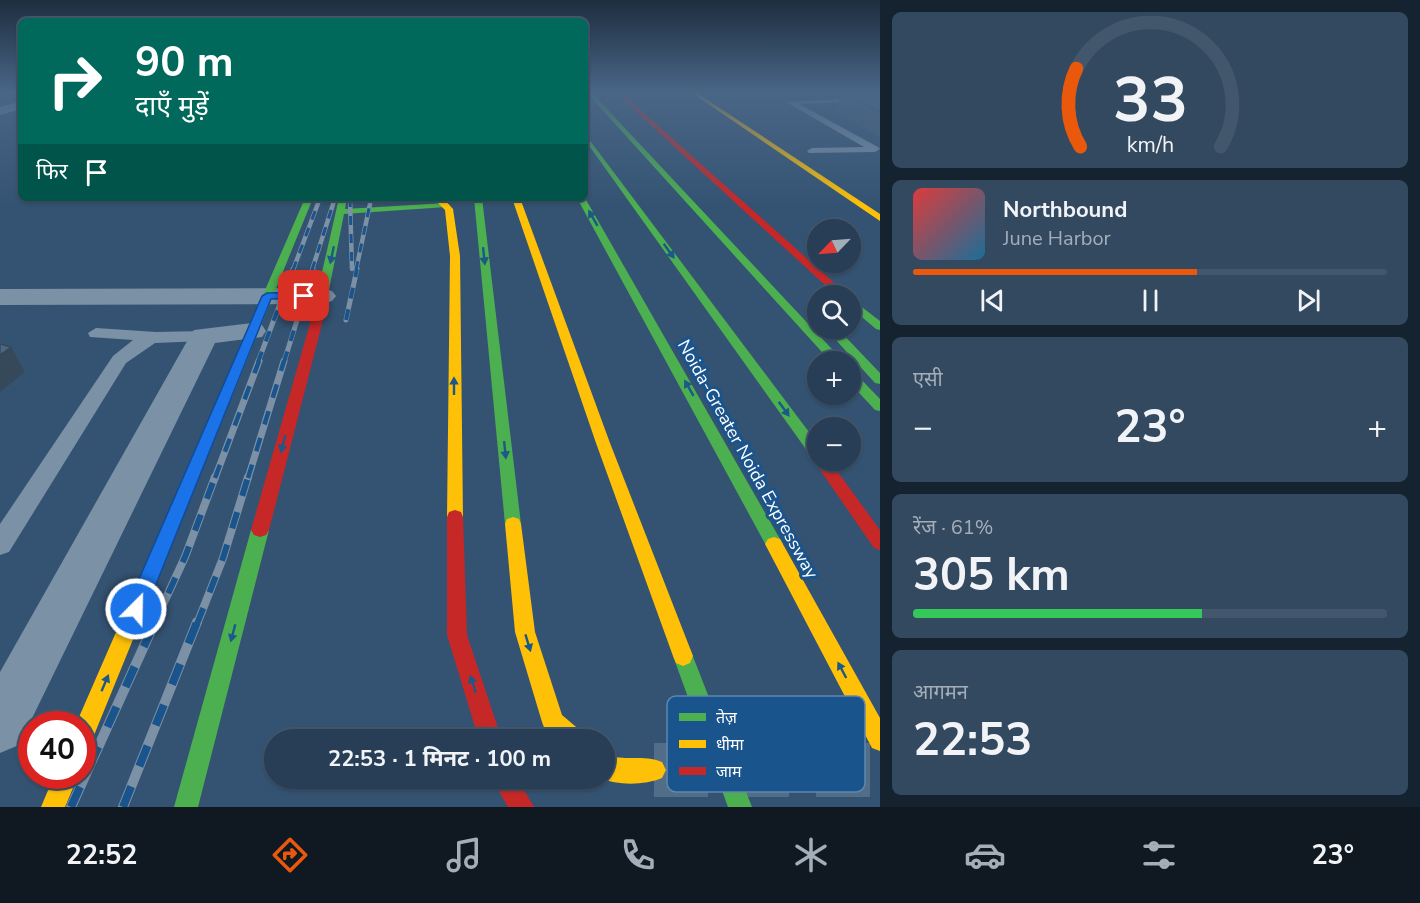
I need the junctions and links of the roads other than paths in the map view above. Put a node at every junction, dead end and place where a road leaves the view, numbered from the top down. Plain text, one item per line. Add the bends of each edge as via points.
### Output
1 (624, 131) edge
2 (642, 131) edge
3 (660, 131) edge
4 (750, 131) edge
5 (841, 131) edge
6 (588, 140) edge
7 (807, 148) joint
8 (878, 151) edge
9 (831, 162) dead end
10 (308, 201) edge
11 (437, 201) edge
12 (478, 201) edge
13 (517, 201) edge
14 (583, 201) edge
15 (342, 205) edge
16 (446, 206) junction
17 (722, 215) dead end
18 (880, 218) edge
19 (832, 285) edge
20 (323, 296) junction
21 (0, 297) edge
22 (861, 311) edge
23 (260, 314) junction
24 (880, 327) edge
25 (96, 333) dead end
26 (151, 336) junction
27 (204, 336) junction
28 (841, 339) edge
29 (828, 351) edge
30 (880, 380) edge
31 (861, 387) edge
32 (880, 407) edge
33 (807, 440) edge
34 (829, 471) edge
35 (880, 543) edge
36 (0, 545) edge
37 (698, 696) edge
38 (856, 696) edge
39 (93, 711) edge
40 (865, 712) edge
41 (0, 726) edge
42 (487, 729) edge
43 (561, 729) edge
44 (880, 740) edge
45 (615, 771) edge
46 (654, 771) tunnel mouth
47 (61, 789) edge
48 (510, 789) edge
49 (734, 792) edge
50 (53, 807) edge
51 (186, 807) edge
52 (522, 807) edge
53 (740, 807) edge

1 - 29 main road
2 - 17 main road
3 - 19 main road
4 - 18 main road
5 - 8 lane
6 -> 33 main road
7 - 8 lane
7 - 9 main road
10 - 23 main road
11 - 16 main road
12 -> 43 main road via 525,632 552,722
13 - 37 main road
38 -> 14 main road, Noida-Greater Noida Expressway
15 - 16 main road
15 -> 20 main road
42 -> 16 main road via 457,635 455,256
20 - 23 street
20 -> 51 main road
21 - 23 street
22 - 24 main road
23 - 27 street
39 -> 23 main road
25 - 26 lane
26 - 27 lane
26 - 36 lane via 119,360
27 - 41 street
28 - 30 main road
31 - 32 main road
34 - 35 main road
44 -> 40 main road, Noida-Greater Noida Expressway
45 - 46 main road
47 - 50 main road
48 - 52 main road
49 - 53 main road

